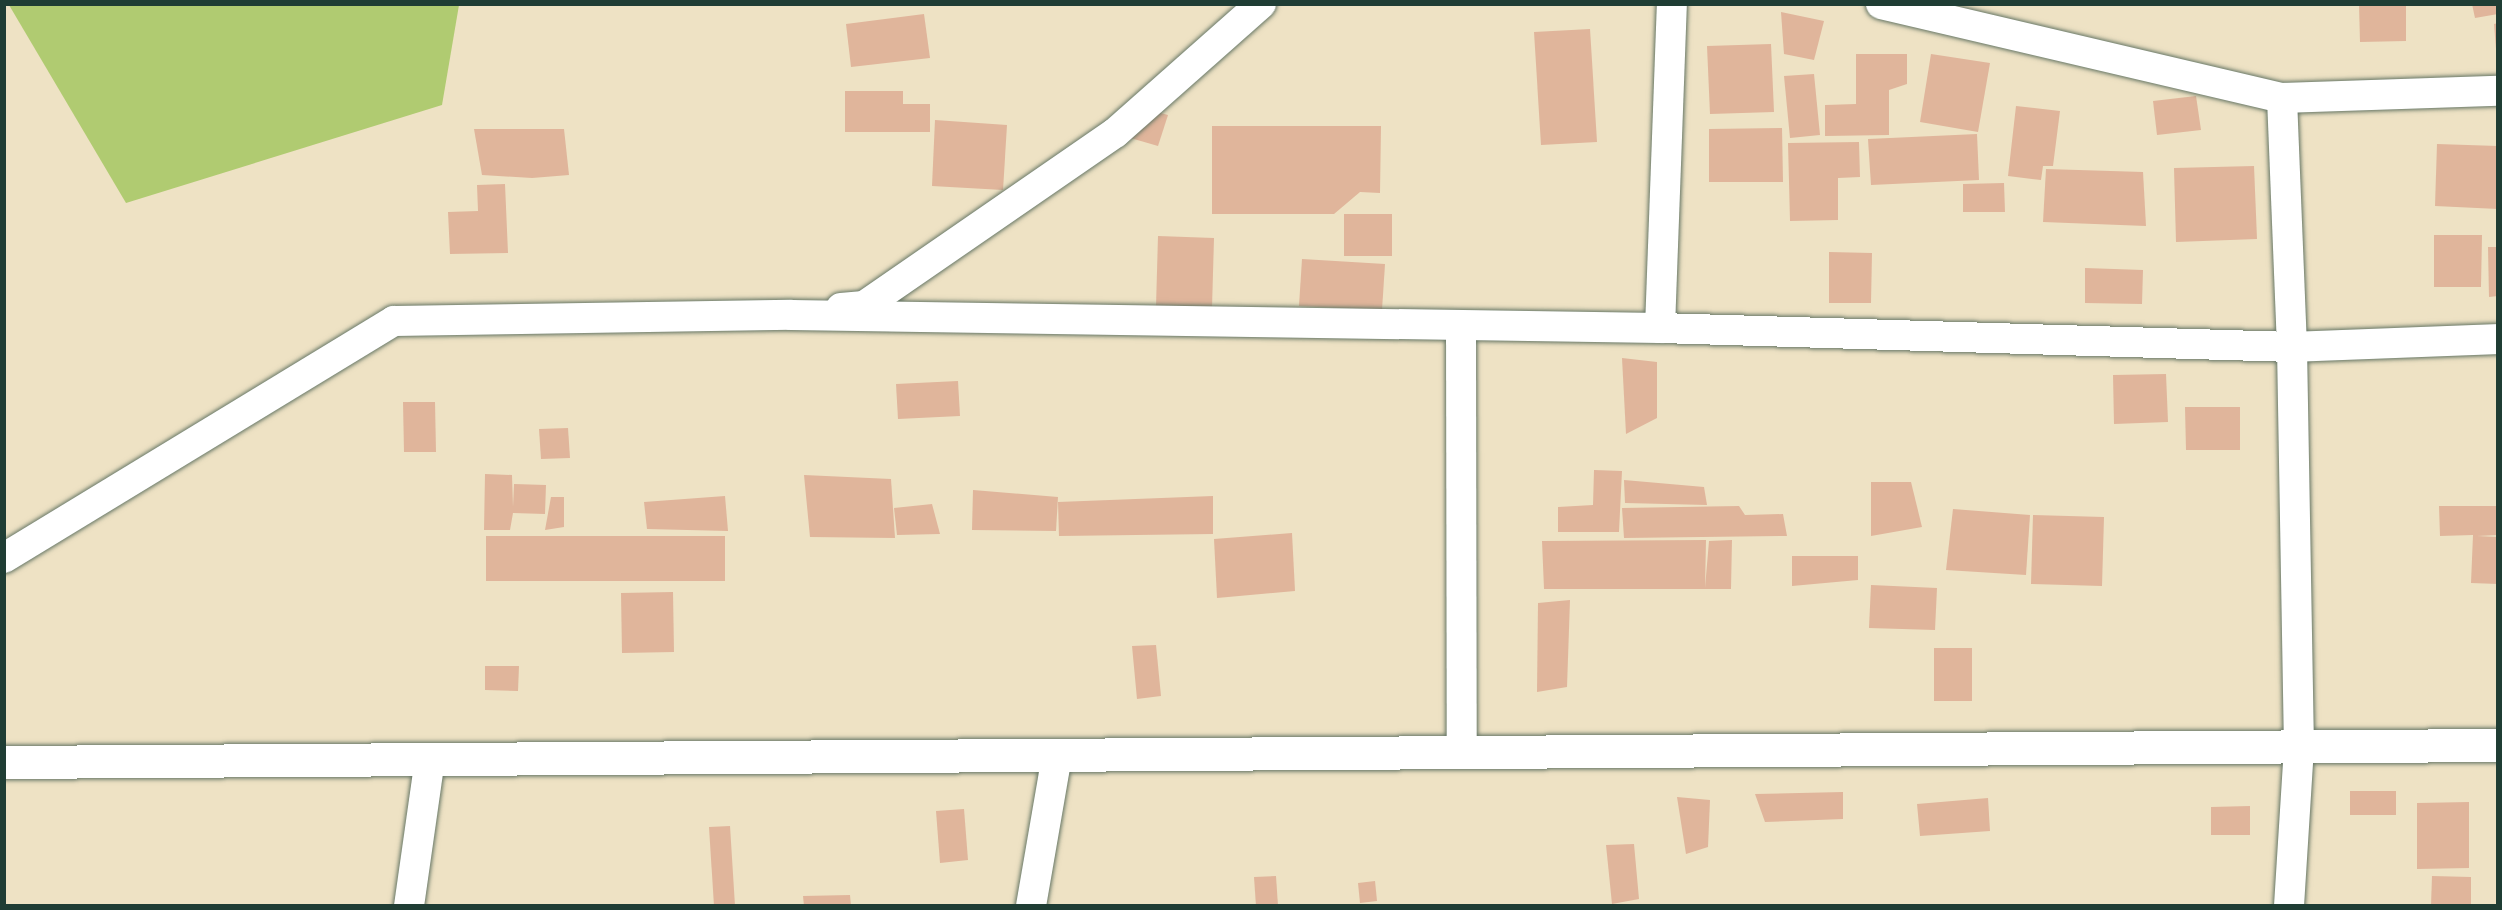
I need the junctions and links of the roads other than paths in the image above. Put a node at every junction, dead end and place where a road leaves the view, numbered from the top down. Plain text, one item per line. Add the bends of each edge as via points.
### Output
1 (1261, 4) edge
2 (1672, 4) edge
3 (1881, 4) edge
4 (2498, 91) edge
5 (2282, 98) junction
6 (791, 315) junction
7 (1461, 326) junction
8 (1660, 328) junction
9 (2498, 339) edge
10 (2292, 347) junction
11 (4, 558) edge
12 (2498, 745) edge
13 (2299, 747) junction
14 (1462, 752) junction
15 (1057, 755) junction
16 (430, 759) junction
17 (4, 762) edge
18 (409, 906) edge
19 (1031, 906) edge
20 (2289, 906) edge

1 - 6 street via 1115,133 864,306
2 - 8 street
3 - 5 street
4 - 5 street
5 - 10 street
6 - 7 street
6 - 11 street via 394,321
7 - 8 street
7 - 14 street
8 - 10 street
9 - 10 street
10 - 13 street
12 - 13 street
13 - 14 street
13 - 20 street
14 - 15 street
15 - 16 street
15 - 19 street
16 - 17 street
16 - 18 street

